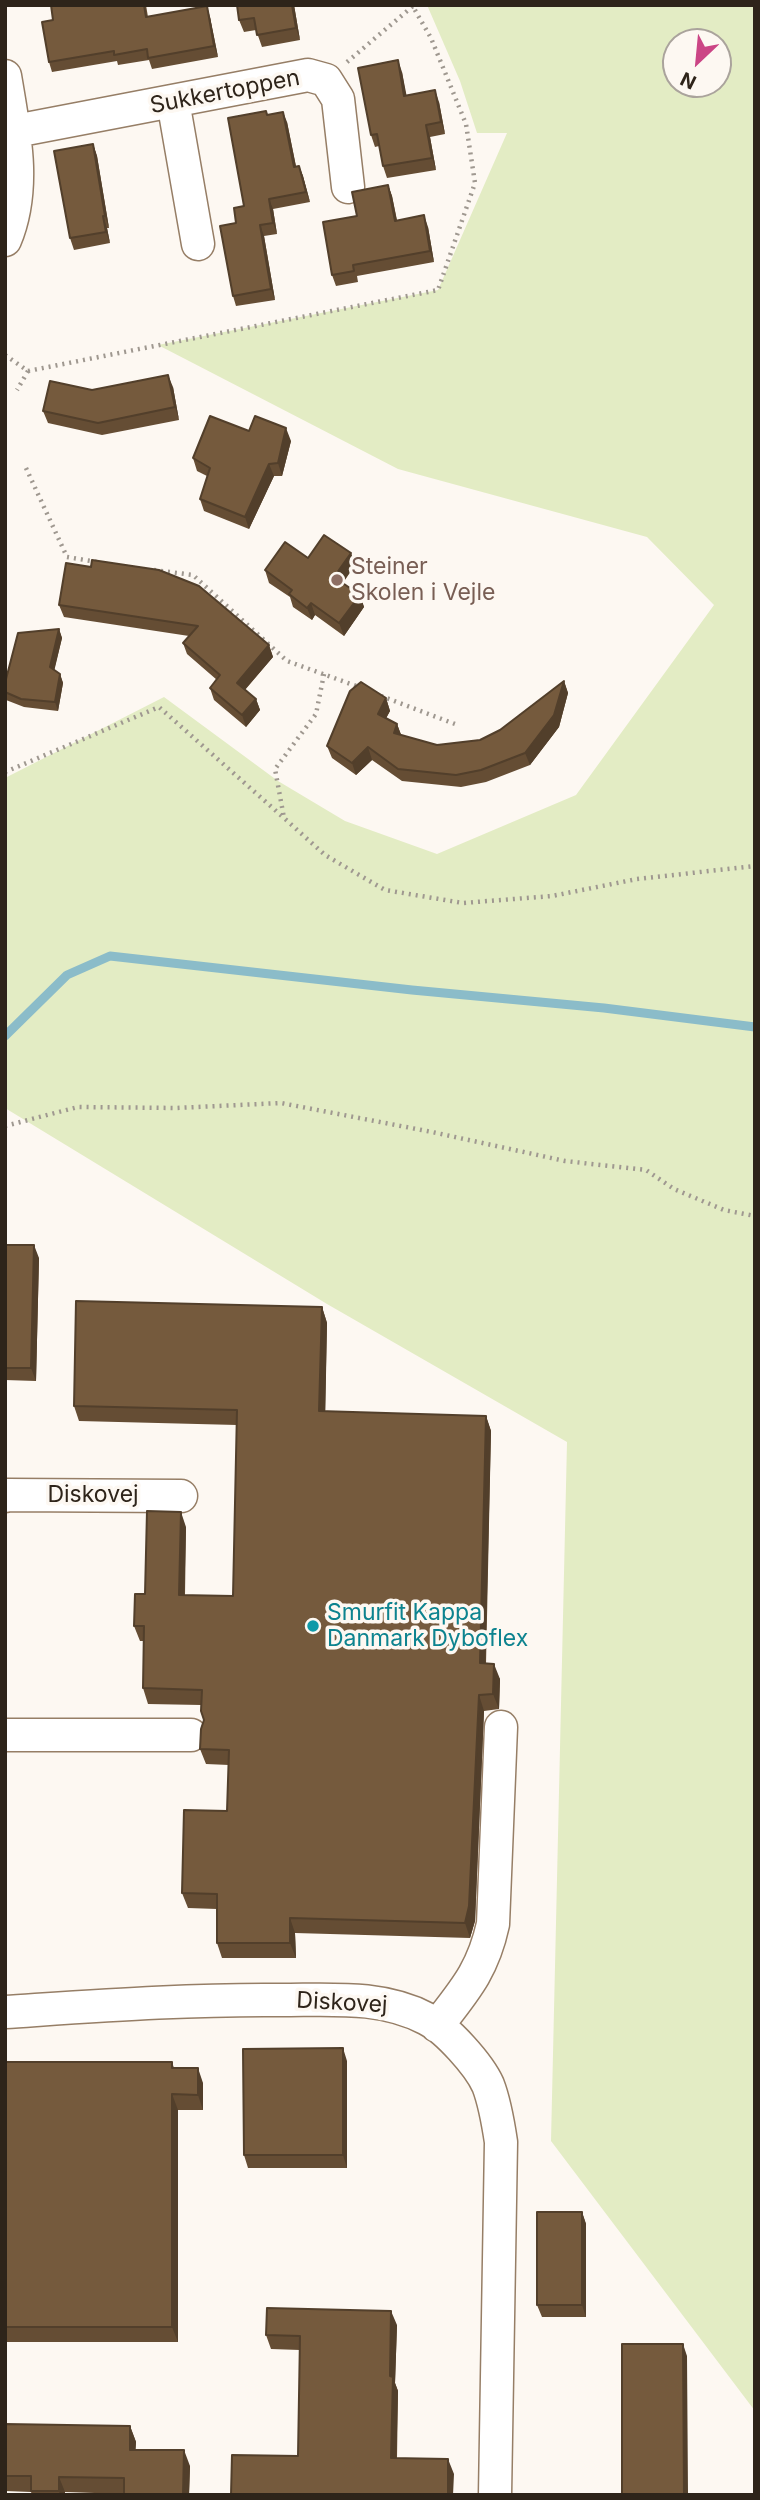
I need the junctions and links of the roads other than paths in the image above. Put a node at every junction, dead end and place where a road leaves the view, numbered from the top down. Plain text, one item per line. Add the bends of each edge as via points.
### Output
1 (5, 76) edge
2 (173, 101) junction
3 (10, 132) edge
4 (348, 187) dead end
5 (5, 240) edge
6 (198, 244) dead end
7 (5, 1496) edge
8 (181, 1496) dead end
9 (501, 1727) dead end
10 (5, 1735) edge
11 (191, 1735) dead end
12 (5, 2012) edge
13 (437, 2026) junction
14 (495, 2495) edge

1 - 3 street
2 - 3 street, Sukkertoppen
2 - 4 street, Sukkertoppen via 309,75 326,80 338,99
2 - 6 street
3 - 5 street via 18,193
7 - 8 street, Diskovej
9 - 13 street via 493,1924 472,1981
10 - 11 street
12 - 13 street, Diskovej via 199,1999 368,2000 400,2007
13 - 14 street, Diskovej via 487,2083 501,2142

